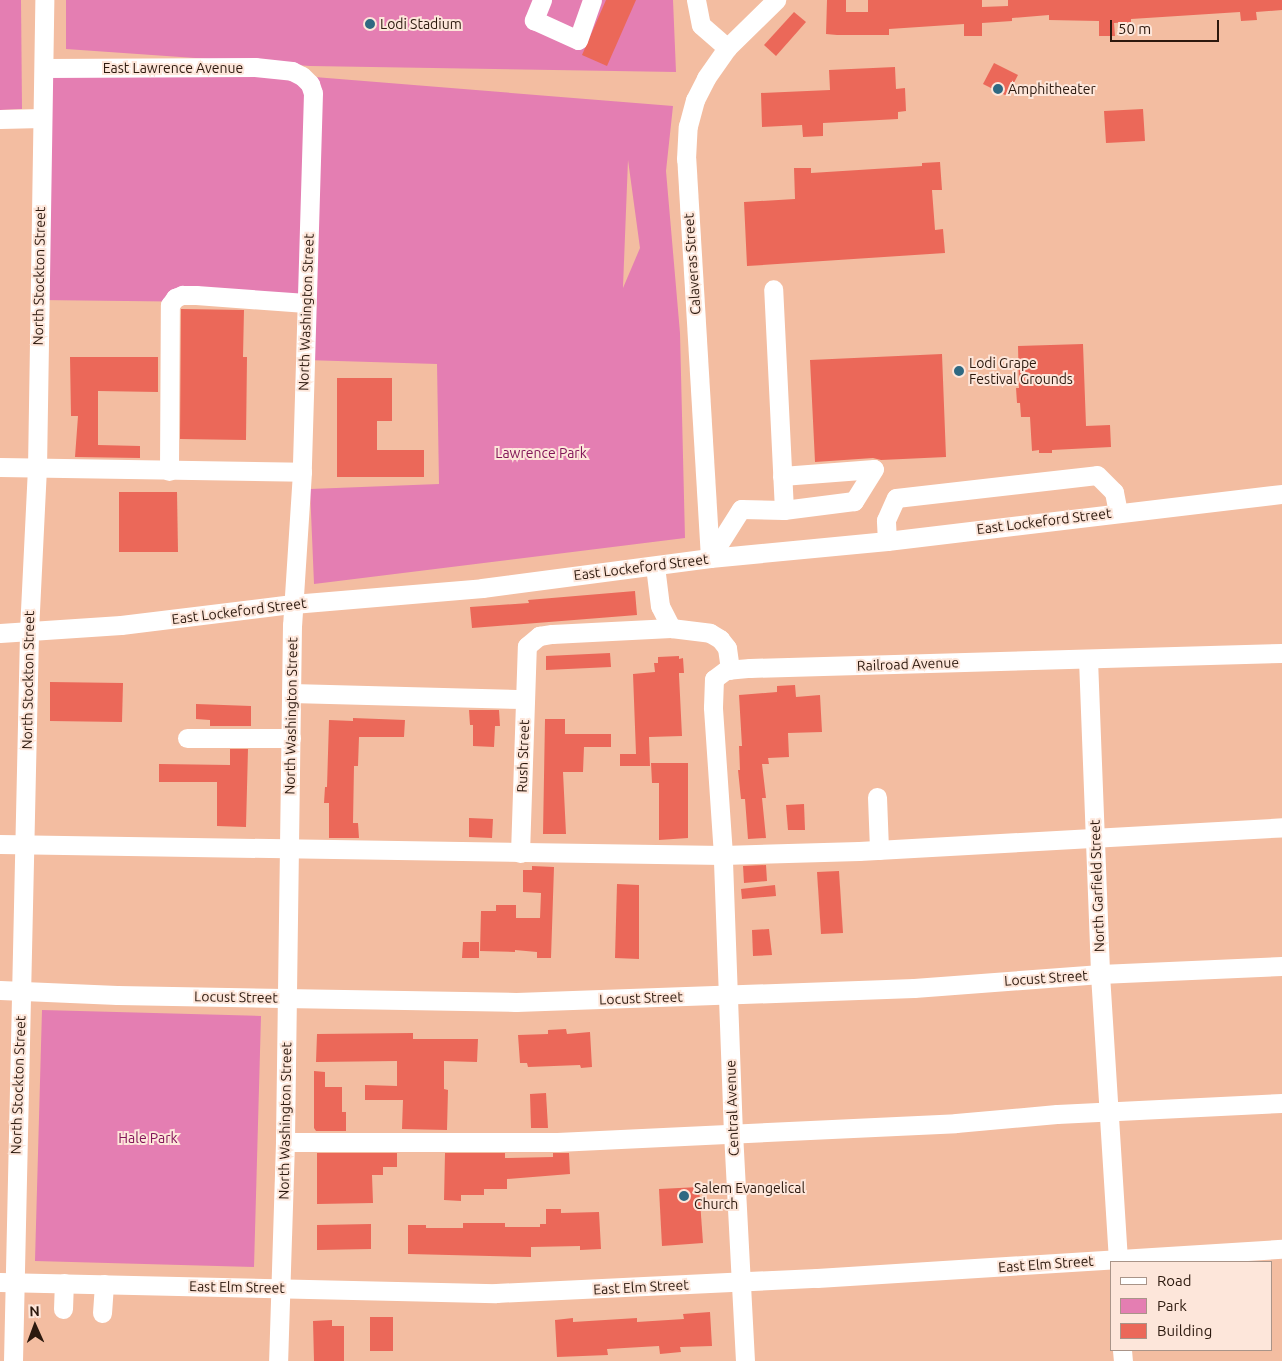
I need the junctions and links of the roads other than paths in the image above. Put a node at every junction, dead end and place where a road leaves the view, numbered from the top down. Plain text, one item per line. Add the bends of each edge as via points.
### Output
1 (44, 0) edge
2 (542, 0) edge
3 (592, 0) edge
4 (696, 0) edge
5 (776, 0) edge
6 (728, 48) junction
7 (44, 68) junction
8 (302, 76) joint
9 (42, 118) junction
10 (0, 119) edge
11 (773, 289) dead end
12 (306, 303) junction
13 (0, 467) edge
14 (37, 469) junction
15 (168, 471) junction
16 (302, 472) junction
17 (782, 476) junction
18 (1282, 494) edge
19 (784, 510) junction
20 (1118, 512) junction
21 (887, 541) junction
22 (710, 558) junction
23 (655, 566) junction
24 (293, 604) junction
25 (671, 628) junction
26 (29, 631) junction
27 (0, 633) edge
28 (1282, 653) edge
29 (1088, 659) junction
30 (730, 670) junction
31 (291, 693) junction
32 (525, 699) junction
33 (187, 738) dead end
34 (291, 738) junction
35 (876, 797) dead end
36 (1282, 827) edge
37 (1095, 837) junction
38 (0, 844) edge
39 (25, 845) junction
40 (290, 848) junction
41 (878, 850) junction
42 (520, 854) junction
43 (724, 855) junction
44 (1282, 966) edge
45 (1100, 974) junction
46 (0, 990) edge
47 (21, 990) junction
48 (728, 995) junction
49 (287, 998) junction
50 (1282, 1103) edge
51 (1109, 1112) junction
52 (733, 1134) junction
53 (8, 1137) edge
54 (285, 1142) junction
55 (1282, 1249) edge
56 (1110, 1261) edge
57 (1118, 1261) edge
58 (740, 1281) junction
59 (7, 1282) edge
60 (64, 1283) junction
61 (104, 1284) junction
62 (281, 1288) junction
63 (63, 1309) dead end
64 (102, 1313) dead end
65 (13, 1361) edge
66 (278, 1361) edge
67 (746, 1361) edge

1 - 7 street, North Stockton Street
2 - 3 street via 534,20 578,40
4 - 6 street via 701,26
5 - 6 street, Calaveras Street
6 - 22 street, Calaveras Street via 706,78 695,100 688,126 686,159
7 - 8 street, East Lawrence Avenue via 255,67 292,71
7 - 9 street, North Stockton Street
8 - 12 street, North Washington Street via 313,93
9 - 10 street
9 - 14 street, North Stockton Street
11 - 17 street
12 - 15 street via 196,295 175,298 170,305
12 - 16 street, North Washington Street
13 - 14 street
14 - 15 street
14 - 26 street, North Stockton Street
15 - 16 street
16 - 24 street, North Washington Street
17 - 19 street
17 - 19 street via 874,469 854,501
18 - 20 street, East Lockeford Street
19 - 22 street via 740,510
20 - 21 street, East Lockeford Street
20 - 21 street via 1114,492 1097,475 896,498 886,520
21 - 22 street, East Lockeford Street
22 - 23 street, East Lockeford Street
23 - 24 street, East Lockeford Street via 482,588
23 - 25 street via 660,606
24 - 26 street, East Lockeford Street via 121,625
24 - 31 street, North Washington Street
25 - 30 street via 710,633 720,638 727,648
25 - 32 street, Rush Street via 539,636 527,646
26 - 27 street, East Lockeford Street
26 - 39 street, North Stockton Street
28 - 29 street, Railroad Avenue
29 - 30 street, Railroad Avenue
29 - 37 street, North Garfield Street
30 - 43 street via 714,679 713,706
31 - 32 street
31 - 34 street, North Washington Street
32 - 42 street, Rush Street
33 - 34 street
34 - 40 street, North Washington Street
35 - 41 street
36 - 37 street
37 - 41 street
37 - 45 street, North Garfield Street
38 - 39 street
39 - 40 street
39 - 47 street, North Stockton Street
40 - 42 street
40 - 49 street, North Washington Street
41 - 43 street
42 - 43 street
43 - 48 street, Central Avenue
44 - 45 street, Locust Street
45 - 48 street, Locust Street via 914,988
45 - 51 street, North Garfield Street
46 - 47 street, Locust Street
47 - 49 street, Locust Street
47 - 53 street, North Stockton Street
48 - 49 street, Locust Street via 516,1002
48 - 52 street, Central Avenue
49 - 54 street, North Washington Street
50 - 51 street
51 - 52 street
51 - 57 street, North Garfield Street
52 - 54 street via 557,1142
52 - 58 street, Central Avenue
53 - 59 street, North Stockton Street
54 - 62 street, North Washington Street
55 - 57 street, East Elm Street
56 - 58 street, East Elm Street
58 - 62 street, East Elm Street via 496,1293
58 - 67 street, Central Avenue
59 - 60 street, East Elm Street
59 - 65 street, North Stockton Street
60 - 61 street, East Elm Street
60 - 63 street
61 - 62 street, East Elm Street
61 - 64 street
62 - 66 street, North Washington Street

